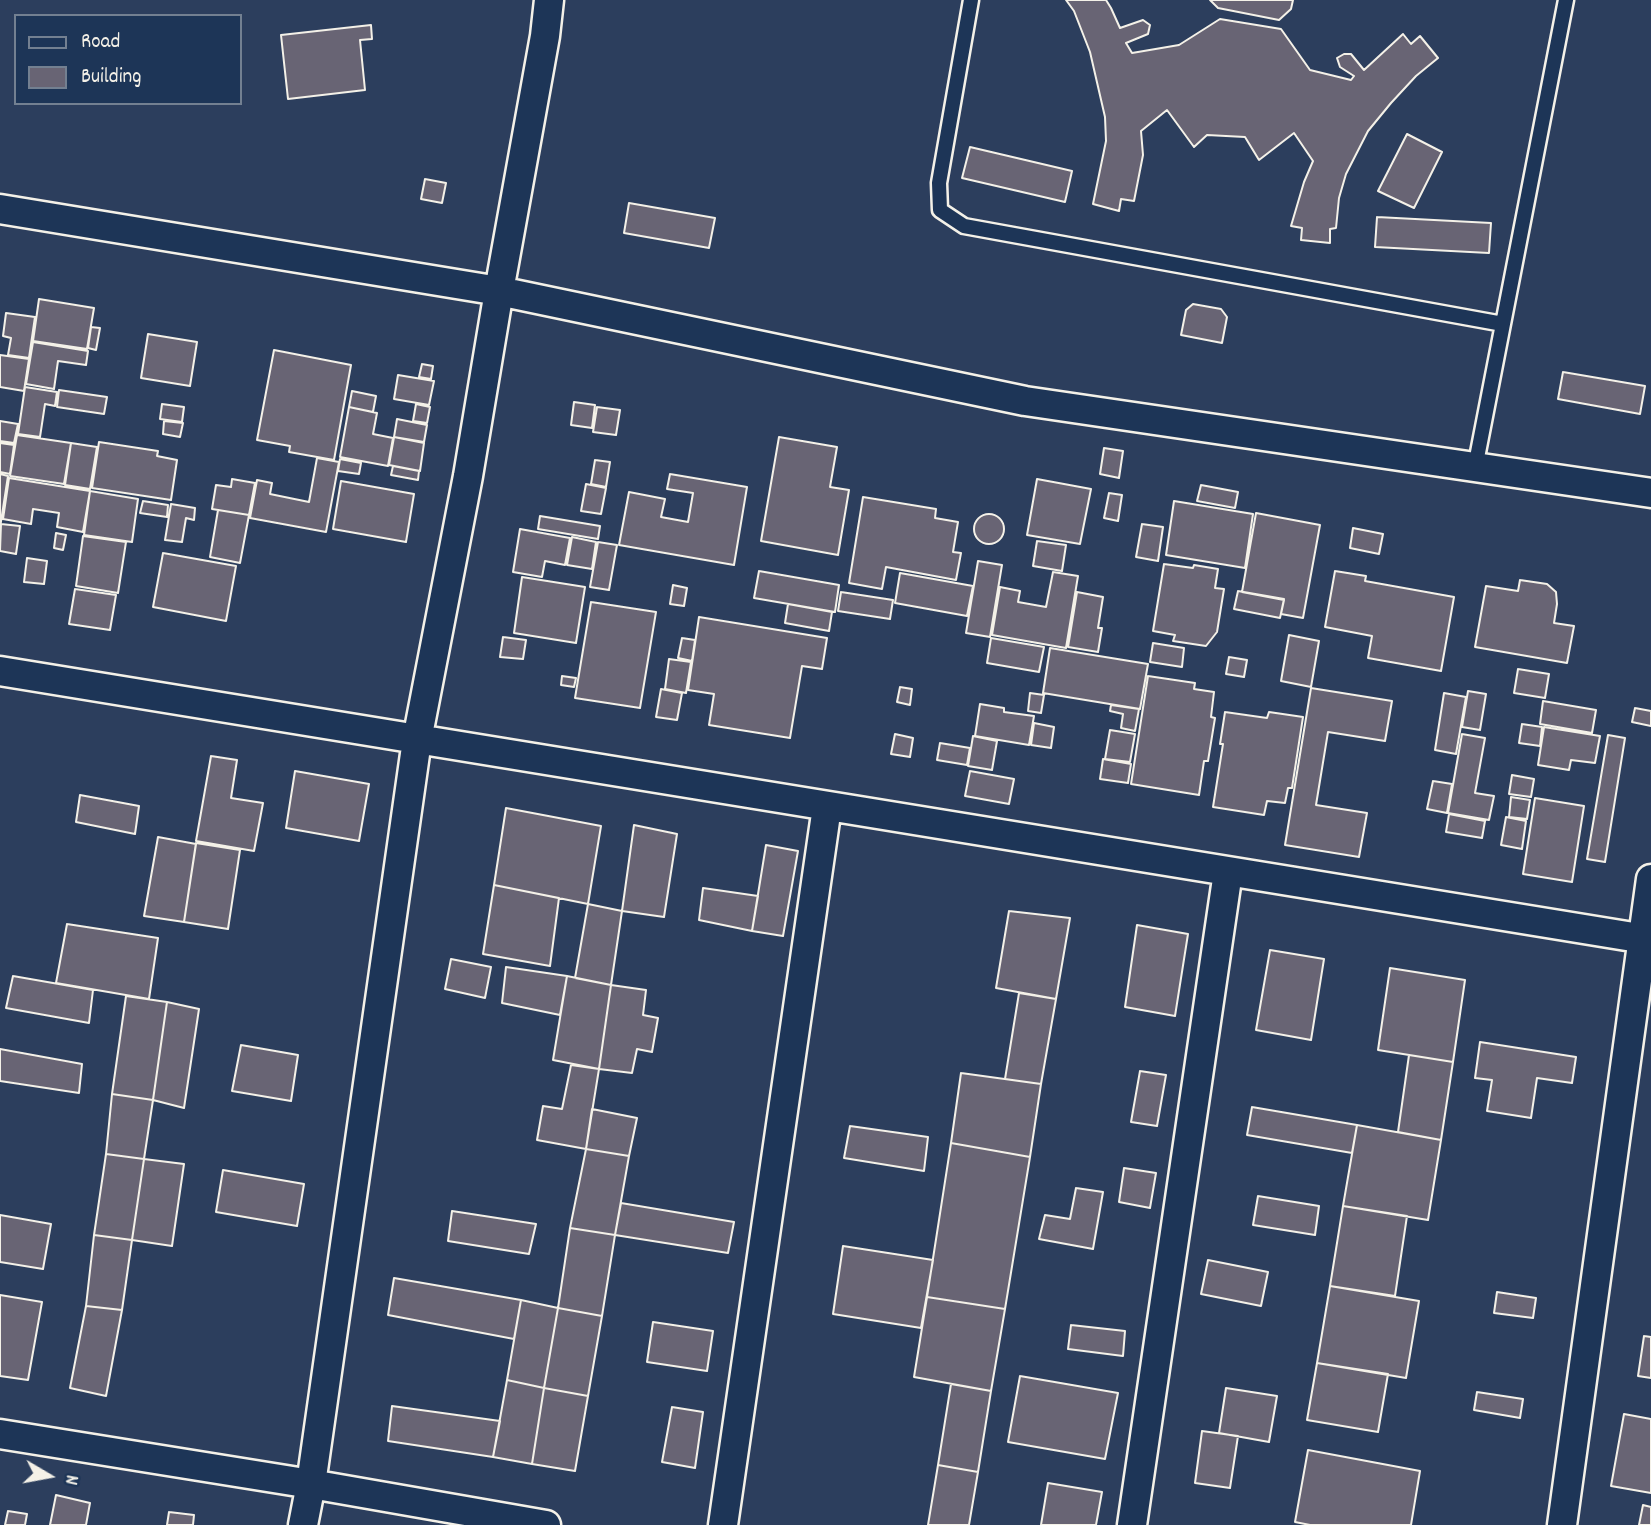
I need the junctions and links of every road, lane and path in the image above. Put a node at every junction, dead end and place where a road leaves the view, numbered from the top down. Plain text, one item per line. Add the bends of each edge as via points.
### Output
1 (549, 0) edge
2 (971, 0) edge
3 (1566, 0) edge
4 (0, 209) edge
5 (499, 291) junction
6 (1503, 324) junction
7 (1475, 468) junction
8 (1651, 493) edge
9 (0, 671) edge
10 (417, 740) junction
11 (827, 807) junction
12 (1228, 872) junction
13 (1651, 879) edge
14 (1646, 940) edge
15 (0, 1434) edge
16 (311, 1484) junction
17 (303, 1525) edge
18 (546, 1525) edge
19 (723, 1525) edge
20 (1132, 1525) edge
21 (1562, 1525) edge

1 - 5 street
2 - 6 lane via 939,183 940,210 964,226
3 - 6 lane
4 - 5 street
5 - 7 street via 1025,401
5 - 10 street
6 - 7 lane
7 - 8 street
9 - 10 street
10 - 11 street
10 - 16 street
11 - 12 street
11 - 19 street
12 - 14 street
12 - 20 street
13 - 14 street
14 - 21 street
15 - 16 street
16 - 17 street
16 - 18 street

